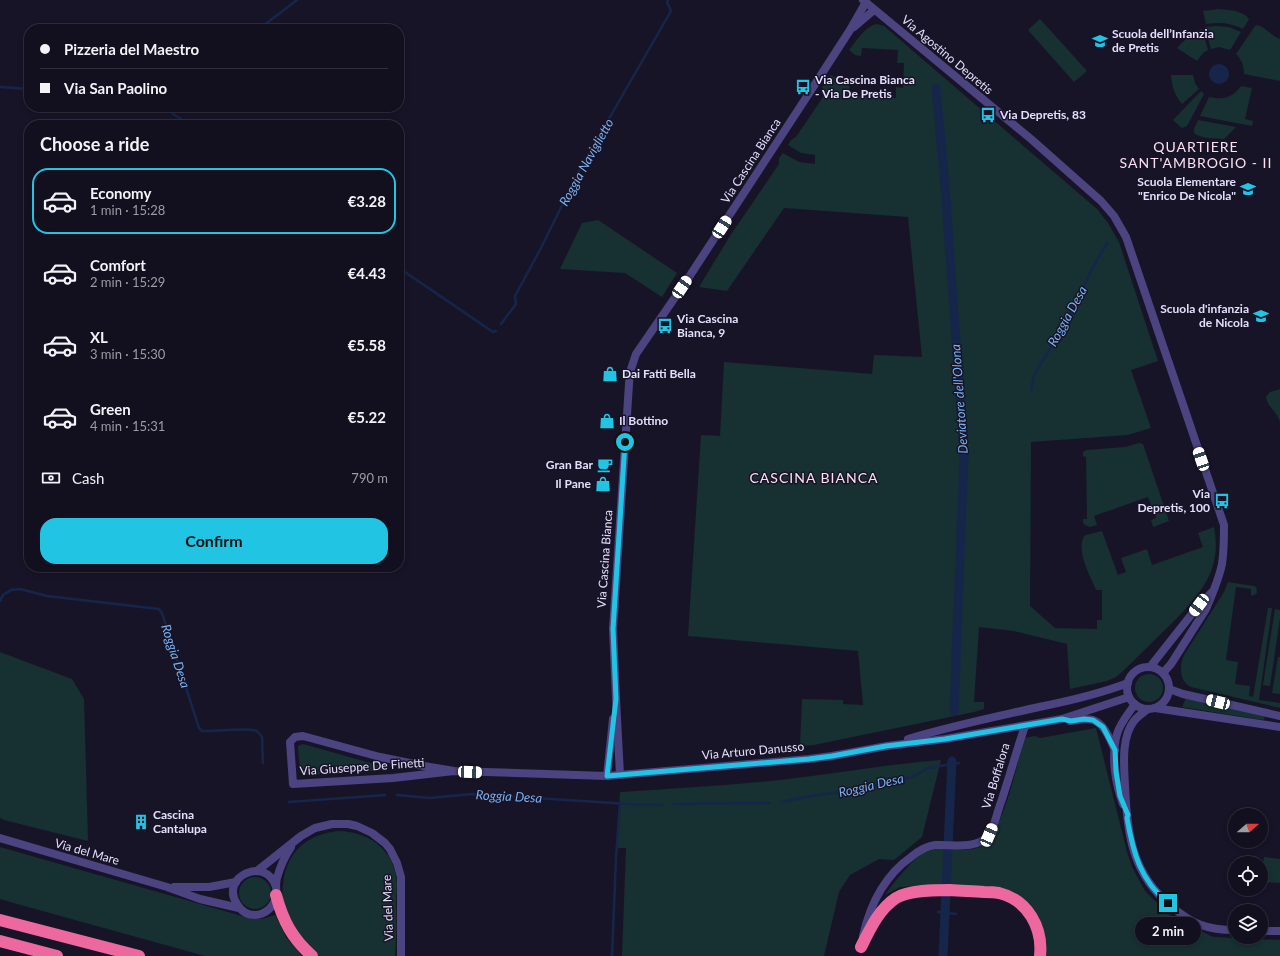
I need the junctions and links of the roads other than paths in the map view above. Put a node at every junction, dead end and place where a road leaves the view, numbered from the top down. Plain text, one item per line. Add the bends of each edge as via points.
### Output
1 (864, 1) edge
2 (874, 10) junction
3 (850, 30) junction
4 (1213, 592) junction
5 (1150, 667) junction
6 (1163, 673) junction
7 (1128, 682) junction
8 (1169, 689) junction
9 (616, 699) junction
10 (1066, 701) junction
11 (1132, 701) junction
12 (1151, 708) junction
13 (1280, 716) edge
14 (1062, 719) junction
15 (1025, 726) junction
16 (1280, 727) edge
17 (886, 746) junction
18 (1115, 750) junction
19 (454, 771) junction
20 (620, 775) junction
21 (607, 776) junction
22 (1128, 815) junction
23 (0, 838) edge
24 (295, 841) junction
25 (257, 871) junction
26 (236, 882) junction
27 (167, 887) junction
28 (276, 891) junction
29 (239, 908) junction
30 (0, 920) edge
31 (1228, 929) edge
32 (1268, 931) edge
33 (1280, 931) edge
34 (0, 941) edge
35 (860, 947) joint
36 (57, 956) edge
37 (139, 956) edge
38 (312, 956) edge
39 (401, 956) edge
40 (1040, 956) edge

1 - 2 street, Via Agostino Depretis
1 - 3 street, Via Cascina Bianca
2 - 3 street, Via Cascina Bianca
2 - 4 street, Via Agostino Depretis via 1031,139 1101,201 1114,216 1126,237 1224,525 1222,564
3 - 9 street, Via Cascina Bianca via 636,354 628,384 614,618
4 - 5 street, Via Agostino Depretis via 1199,605
4 - 6 street, Via Agostino Depretis via 1206,609
5 - 6 street
5 - 7 street via 1138,669
6 - 8 street via 1169,683
7 - 10 street, Via Arturo Danusso via 1113,689
7 - 11 street via 1127,690
8 - 12 street via 1165,701
8 - 13 street
9 - 20 street, Via Cascina Bianca
9 - 21 street, Via Cascina Bianca
10 - 14 street via 1070,704 1072,712
10 - 17 street, Via Arturo Danusso via 944,728
11 - 12 street via 1141,708
11 - 14 street, Via Arturo Danusso
11 - 18 street via 1118,733
12 - 16 street
12 - 22 street via 1133,722 1126,738 1124,756
14 - 15 street, Via Arturo Danusso
14 - 18 street via 1093,720 1103,727
15 - 17 street, Via Arturo Danusso
15 - 35 street, Via Boffalora via 989,835 974,844 934,845 907,860 886,881 876,898 866,921
17 - 20 street, Via Arturo Danusso via 809,759
18 - 22 street via 1120,796
19 - 19 street, Via Giuseppe De Finetti via 380,757 303,736 295,737 290,742 293,784 393,778
19 - 21 street, Via Giuseppe De Finetti
20 - 21 street, Via Giuseppe De Finetti
22 - 31 street via 1131,842 1136,856 1144,875 1160,897 1193,922 1207,927
23 - 27 street, Via del Mare
24 - 25 street, Via del Mare
24 - 28 street via 276,879
24 - 39 street, Via del Mare via 315,828 339,824 364,829 385,843 394,856 402,877
25 - 26 street via 246,873
25 - 28 street via 270,877
26 - 27 street, Via del Mare via 209,887
26 - 29 street via 233,895
27 - 29 street, Via del Mare via 200,899
28 - 29 street via 271,907 263,913 250,914
28 - 38 highway via 285,924
30 - 37 highway
32 - 33 street
34 - 36 highway
35 - 40 highway via 876,918 898,897 930,890 998,892 1010,897 1028,911 1041,942

